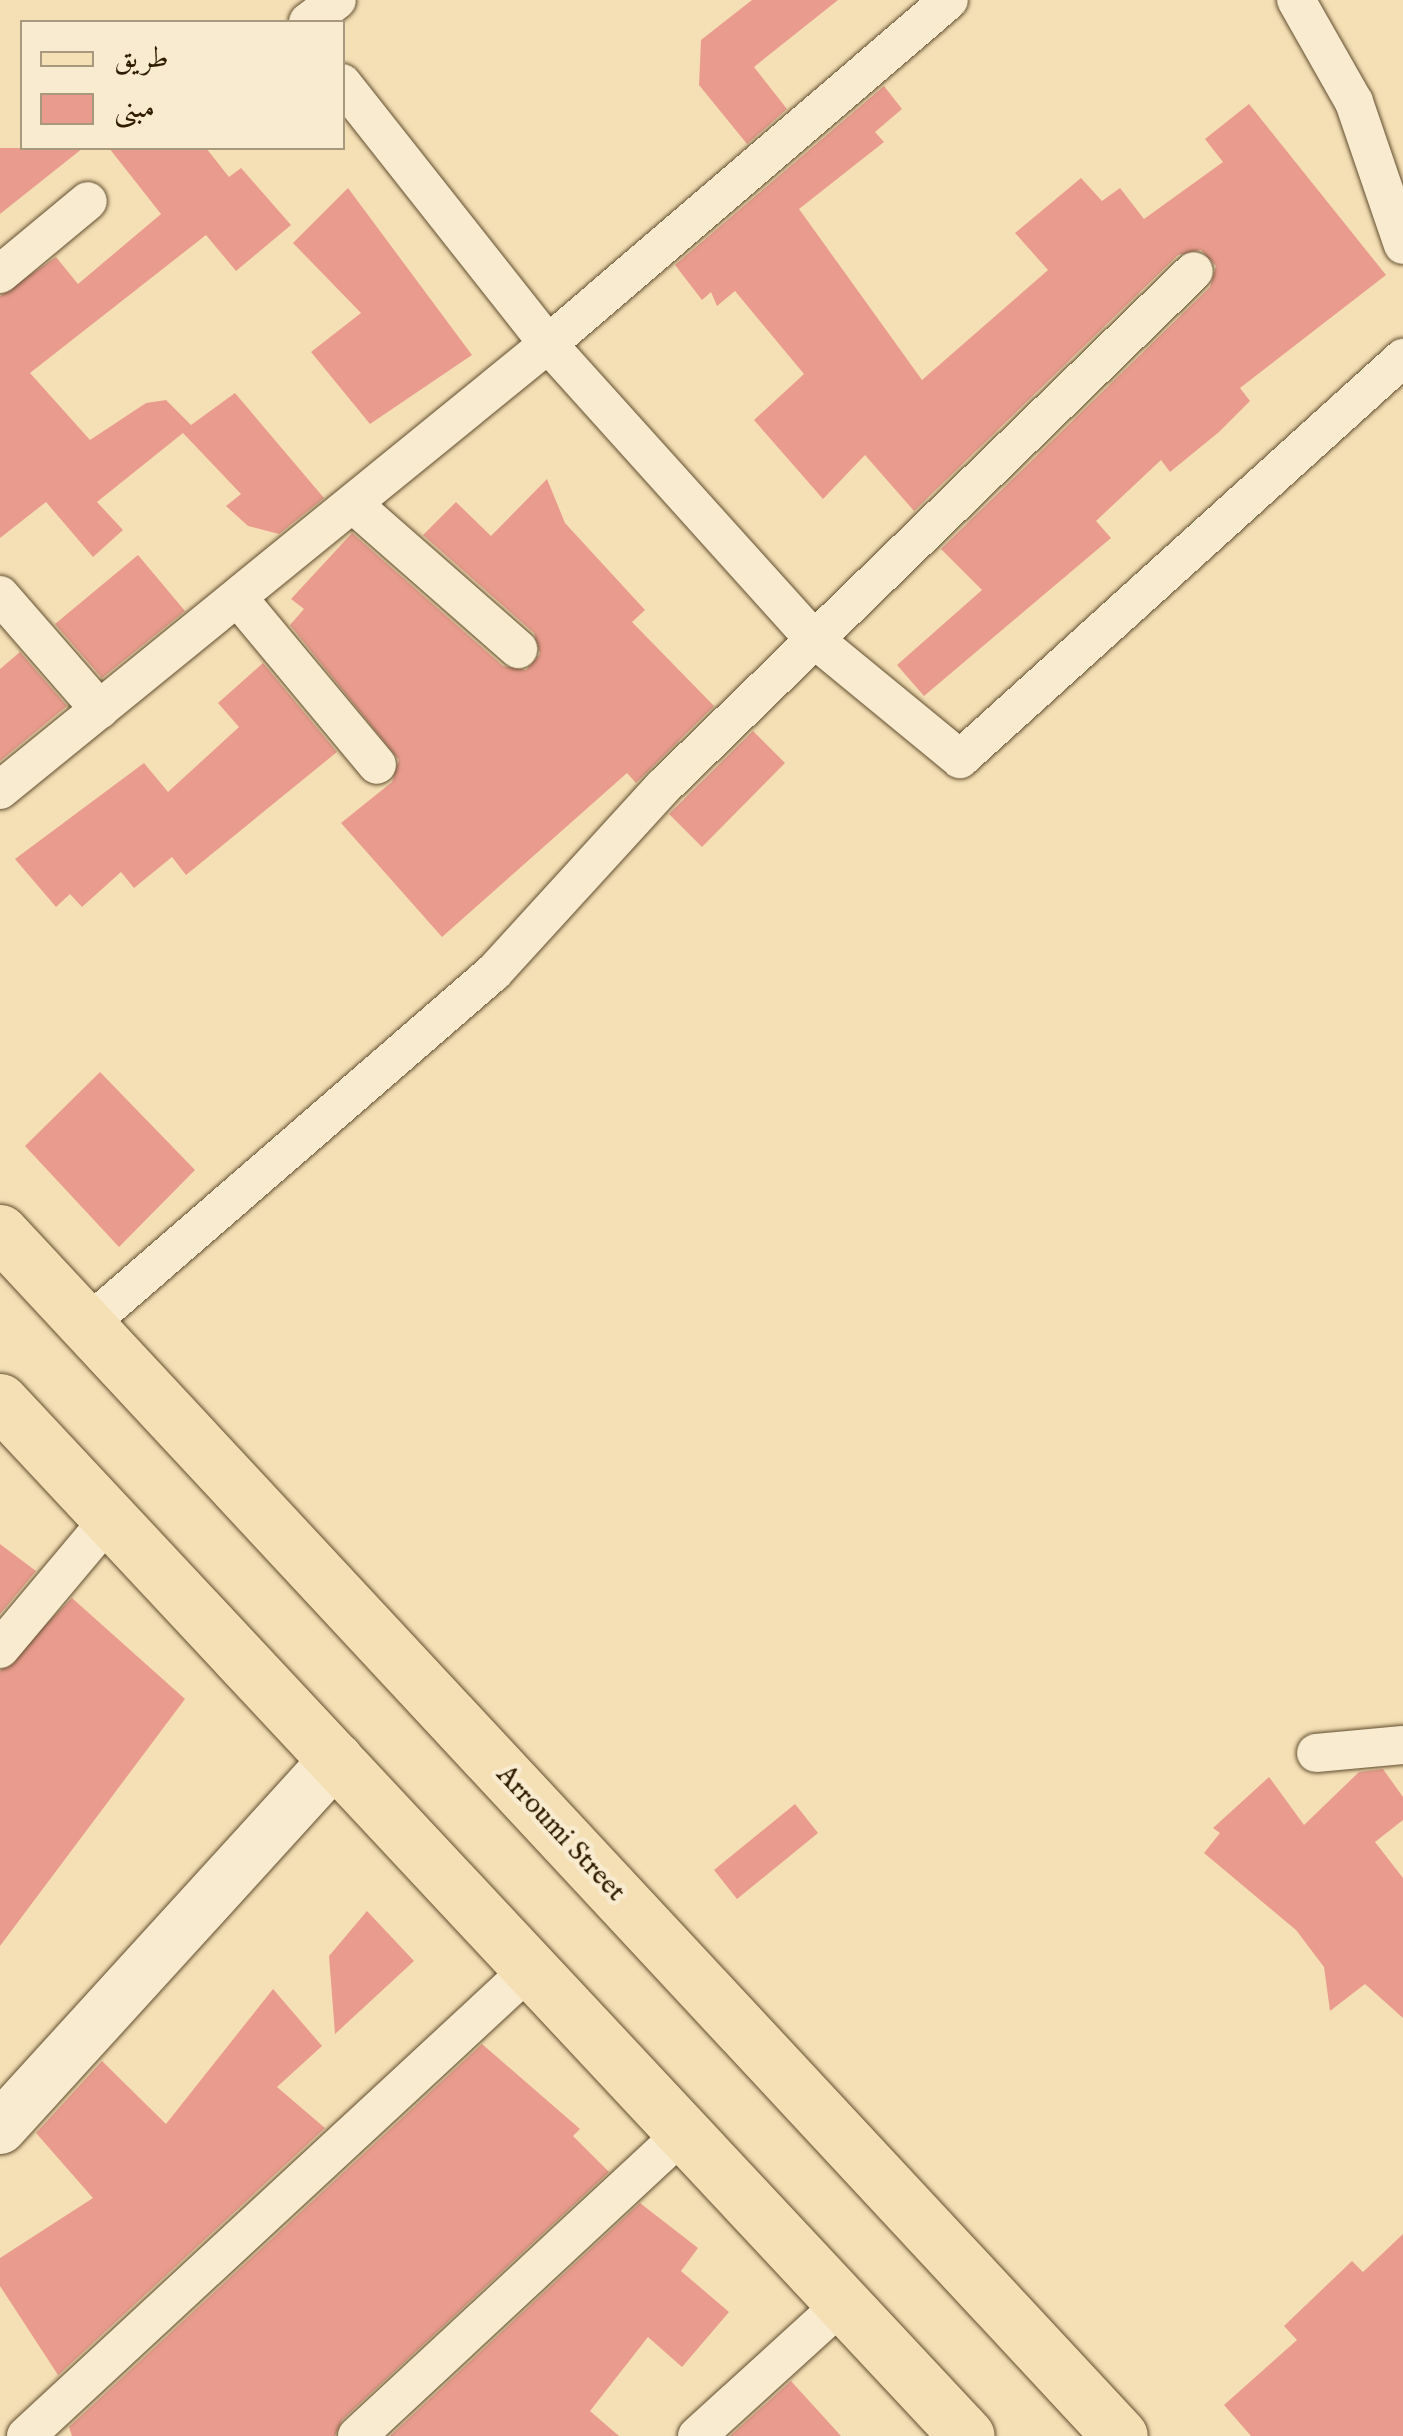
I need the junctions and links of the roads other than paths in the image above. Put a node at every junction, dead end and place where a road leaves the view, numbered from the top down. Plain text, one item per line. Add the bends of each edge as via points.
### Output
1 (336, 0) edge
2 (949, 0) edge
3 (1296, 0) edge
4 (311, 20) edge
5 (345, 87) edge
6 (1389, 174) edge
7 (88, 200) dead end
8 (1403, 244) edge
9 (1194, 272) dead end
10 (0, 274) edge
11 (548, 344) junction
12 (1403, 358) edge
13 (353, 504) junction
14 (0, 595) edge
15 (238, 598) junction
16 (814, 638) junction
17 (518, 649) dead end
18 (100, 710) junction
19 (378, 765) dead end
20 (0, 790) edge
21 (0, 1232) edge
22 (87, 1325) junction
23 (0, 1401) edge
24 (110, 1518) junction
25 (0, 1649) edge
26 (1403, 1746) edge
27 (1316, 1753) dead end
28 (336, 1758) junction
29 (530, 1968) junction
30 (0, 2128) edge
31 (683, 2133) junction
32 (842, 2303) junction
33 (26, 2436) edge
34 (357, 2436) edge
35 (697, 2436) edge
36 (967, 2436) edge
37 (1120, 2436) edge

1 - 4 street
2 - 11 street
3 - 6 street
5 - 11 street
6 - 8 street
7 - 10 street
9 - 16 street
11 - 13 street
11 - 16 street
12 - 16 street via 960,759
13 - 15 street
13 - 17 street
14 - 18 street
15 - 18 street
15 - 19 street
16 - 22 street via 494,972
18 - 20 street
21 - 22 main road, Arroumi Street
22 - 37 main road, Arroumi Street
23 - 24 main road
24 - 25 street
24 - 28 main road
26 - 27 street
28 - 29 main road
28 - 30 main road
29 - 31 main road
29 - 33 street
31 - 32 main road
31 - 34 street
32 - 35 street
32 - 36 main road

